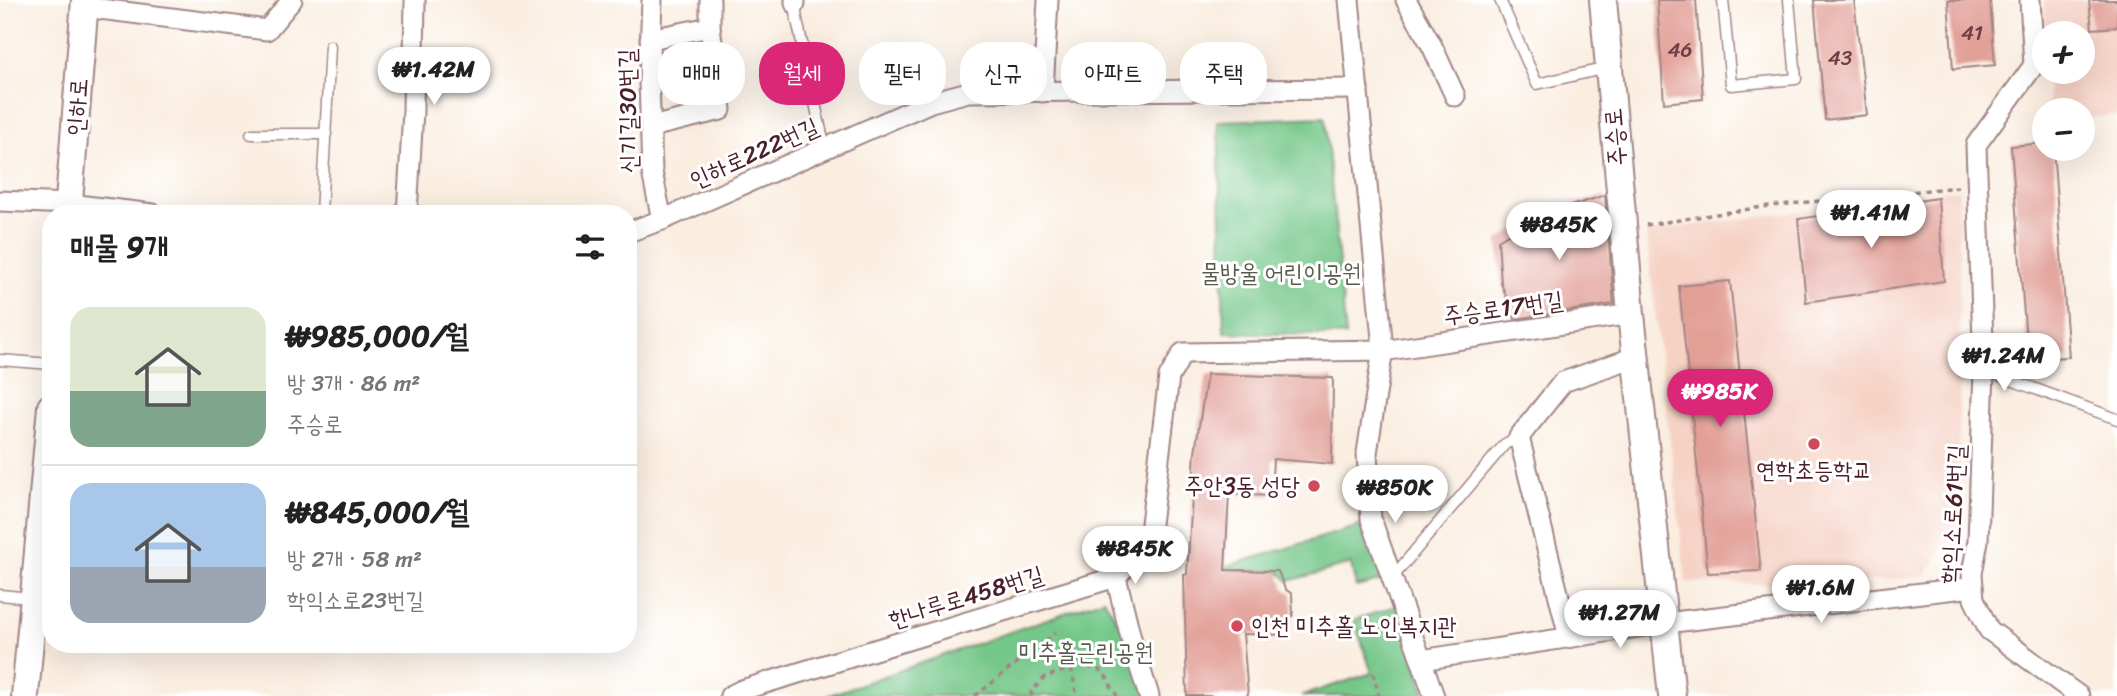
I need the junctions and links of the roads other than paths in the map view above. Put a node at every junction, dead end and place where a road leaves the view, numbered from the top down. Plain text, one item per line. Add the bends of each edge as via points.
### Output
1 (292, 0) edge
2 (415, 0) edge
3 (652, 0) edge
4 (710, 0) edge
5 (1048, 0) edge
6 (1349, 0) edge
7 (1405, 0) edge
8 (1500, 0) edge
9 (1603, 0) edge
10 (1723, 0) edge
11 (1789, 0) edge
12 (2030, 0) edge
13 (795, 2) edge
14 (84, 3) edge
15 (710, 27) junction
16 (650, 39) junction
17 (1046, 42) edge
18 (330, 47) dead end
19 (1609, 68) junction
20 (1358, 89) junction
21 (1047, 92) edge
22 (960, 94) edge
23 (1455, 96) dead end
24 (651, 127) junction
25 (251, 134) dead end
26 (326, 134) junction
27 (825, 149) junction
28 (0, 201) edge
29 (69, 205) edge
30 (322, 205) edge
31 (408, 205) edge
32 (42, 206) edge
33 (662, 220) junction
34 (637, 230) edge
35 (1631, 314) junction
36 (1383, 349) junction
37 (1635, 357) junction
38 (0, 360) edge
39 (42, 363) edge
40 (1984, 370) junction
41 (2117, 419) edge
42 (1519, 437) junction
43 (42, 502) edge
44 (1116, 577) junction
45 (1392, 578) junction
46 (1973, 587) junction
47 (0, 595) edge
48 (33, 598) junction
49 (1665, 623) junction
50 (1569, 637) junction
51 (1421, 660) junction
52 (25, 696) edge
53 (730, 696) edge
54 (1149, 696) edge
55 (1434, 696) edge
56 (1672, 696) edge
57 (2079, 696) edge

1 - 14 street via 267,30
2 - 31 street
3 - 16 street, 신기길30번길
4 - 15 street
5 - 17 street
6 - 20 street
7 - 23 street
8 - 19 lane via 1536,84
9 - 19 street, 주승로
10 - 11 lane via 1731,85 1796,79
12 - 40 street, 학익소로61번길 via 2034,65 1976,145
13 - 27 lane
14 - 29 street, 인하로
15 - 16 street
15 - 24 street via 721,110
16 - 24 street, 신기길30번길
18 - 26 lane
19 - 35 street, 주승로
20 - 21 street, 인하로222번길
20 - 36 street
22 - 27 street, 인하로222번길 via 931,102
24 - 33 street, 신기길30번길 via 652,172
25 - 26 lane
26 - 30 lane
27 - 33 street, 인하로222번길
28 - 32 street
33 - 34 street, 인하로222번길
35 - 36 street, 주승로17번길
35 - 37 street, 주승로
36 - 44 street via 1183,353 1169,376 1149,540
36 - 45 street via 1367,453 1371,519
37 - 42 street via 1563,382
37 - 49 street, 주승로
38 - 39 lane
40 - 41 lane
40 - 46 street, 학익소로61번길
42 - 45 lane via 1505,444
42 - 50 street
43 - 48 street
44 - 53 street, 한나루로458번길
44 - 54 street
45 - 51 street
46 - 49 street
46 - 57 street, 학익소로61번길 via 1989,630
47 - 48 lane
48 - 52 street
49 - 50 street
49 - 56 street, 주승로
50 - 51 street
51 - 55 street

